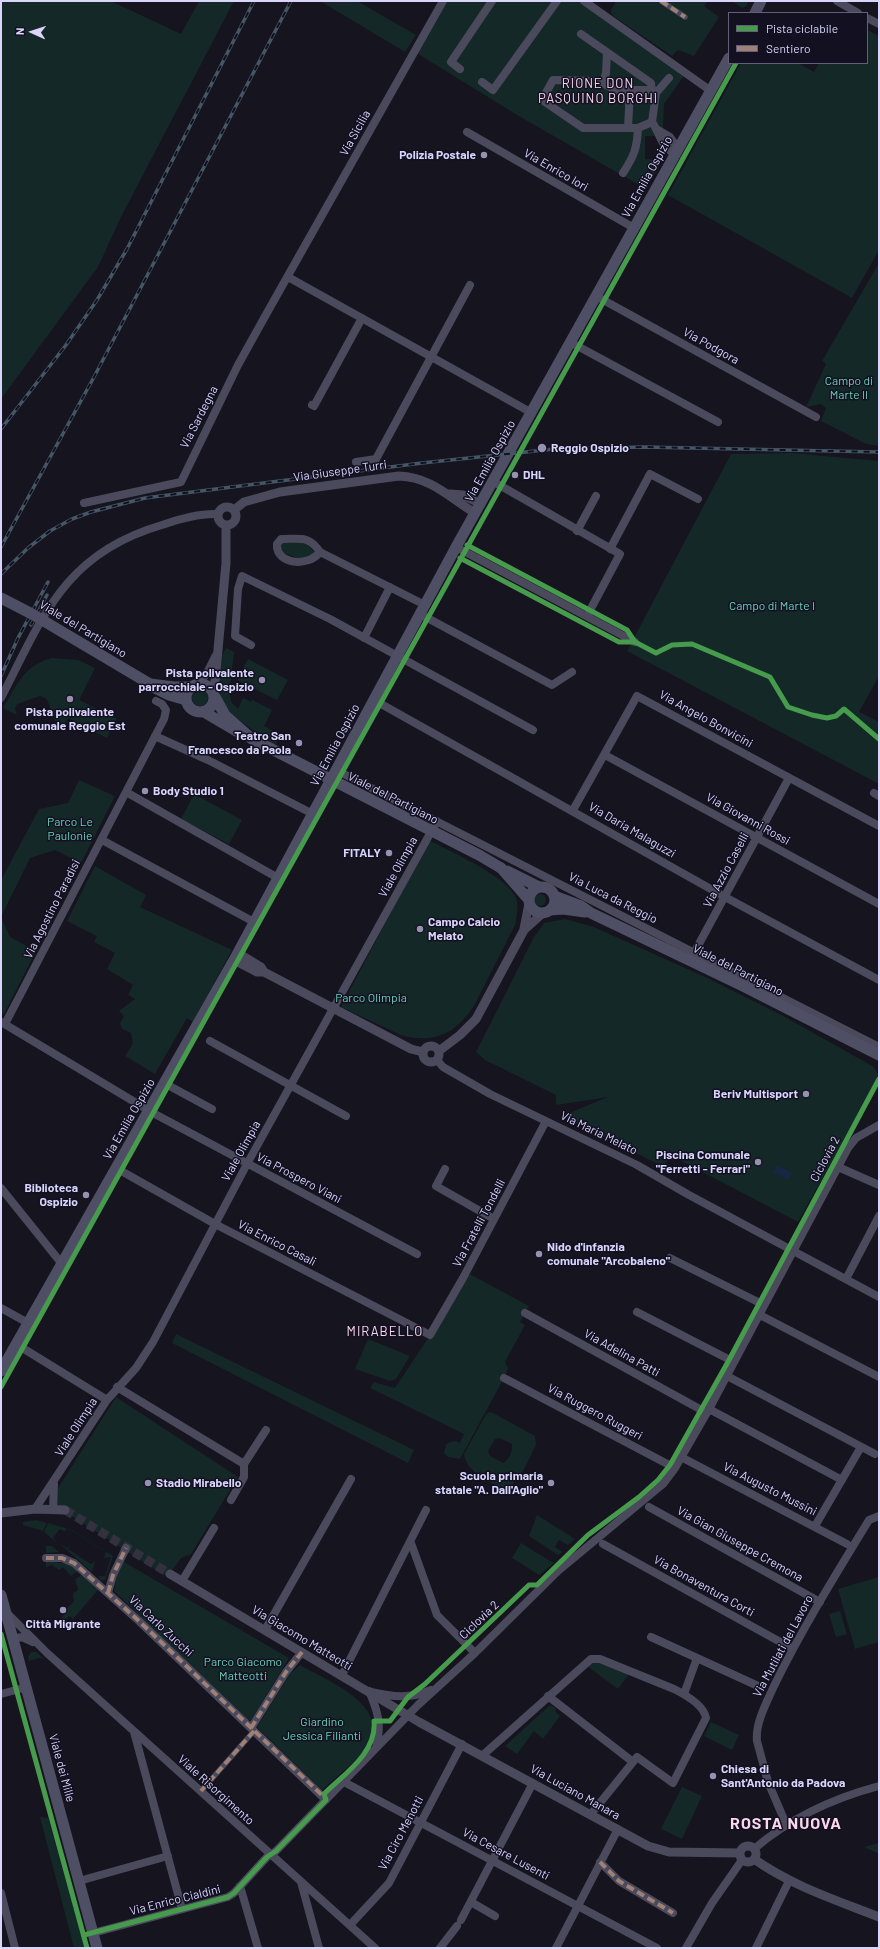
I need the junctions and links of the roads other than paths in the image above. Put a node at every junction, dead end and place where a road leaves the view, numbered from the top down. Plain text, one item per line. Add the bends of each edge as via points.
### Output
1 (443, 1) edge
2 (492, 1) edge
3 (558, 1) edge
4 (584, 1) edge
5 (661, 1) edge
6 (762, 1) edge
7 (837, 1) edge
8 (756, 12) edge
9 (856, 12) edge
10 (685, 17) dead end
11 (868, 18) edge
12 (879, 24) edge
13 (581, 34) dead end
14 (607, 53) junction
15 (728, 60) edge
16 (460, 69) dead end
17 (669, 78) dead end
18 (482, 82) dead end
19 (603, 83) junction
20 (630, 90) junction
21 (654, 91) junction
22 (711, 91) junction
23 (652, 122) junction
24 (628, 128) junction
25 (638, 128) junction
26 (467, 132) dead end
27 (676, 151) junction
28 (623, 172) dead end
29 (634, 228) junction
30 (288, 278) junction
31 (470, 285) dead end
32 (596, 296) junction
33 (362, 318) junction
34 (570, 342) junction
35 (430, 356) junction
36 (312, 405) dead end
37 (532, 413) junction
38 (816, 417) dead end
39 (718, 422) dead end
40 (356, 462) dead end
41 (494, 482) junction
42 (596, 496) dead end
43 (698, 499) dead end
44 (84, 502) dead end
45 (478, 508) junction
46 (234, 510) junction
47 (218, 514) junction
48 (226, 526) junction
49 (577, 531) junction
50 (456, 547) junction
51 (610, 549) junction
52 (320, 552) junction
53 (390, 587) junction
54 (1, 598) edge
55 (423, 610) junction
56 (587, 616) junction
57 (364, 638) junction
58 (635, 642) dead end
59 (251, 645) dead end
60 (217, 654) junction
61 (398, 656) junction
62 (572, 672) dead end
63 (150, 684) junction
64 (193, 686) junction
65 (214, 695) junction
66 (1, 698) edge
67 (186, 700) junction
68 (374, 700) junction
69 (156, 701) dead end
70 (204, 712) junction
71 (533, 730) dead end
72 (155, 736) junction
73 (252, 739) junction
74 (605, 755) junction
75 (336, 770) junction
76 (789, 778) junction
77 (126, 792) junction
78 (573, 810) junction
79 (313, 814) junction
80 (437, 821) junction
81 (879, 826) edge
82 (756, 838) junction
83 (102, 840) junction
84 (501, 868) junction
85 (278, 878) junction
86 (539, 887) junction
87 (554, 896) junction
88 (726, 897) junction
89 (529, 902) junction
90 (879, 904) edge
91 (546, 911) junction
92 (591, 913) junction
93 (254, 922) junction
94 (524, 930) junction
95 (694, 953) junction
96 (236, 956) junction
97 (879, 980) edge
98 (334, 1009) junction
99 (3, 1023) edge
100 (210, 1041) dead end
101 (424, 1052) junction
102 (877, 1054) edge
103 (438, 1055) junction
104 (164, 1083) junction
105 (291, 1086) junction
106 (212, 1108) dead end
107 (148, 1111) junction
108 (346, 1116) dead end
109 (546, 1121) junction
110 (879, 1125) edge
111 (247, 1164) junction
112 (838, 1167) junction
113 (116, 1168) junction
114 (445, 1169) dead end
115 (879, 1185) edge
116 (2, 1190) edge
117 (879, 1216) edge
118 (494, 1219) junction
119 (215, 1224) junction
120 (794, 1251) junction
121 (417, 1254) dead end
122 (670, 1258) dead end
123 (62, 1264) junction
124 (846, 1279) junction
125 (879, 1296) edge
126 (764, 1305) junction
127 (1, 1308) edge
128 (636, 1312) dead end
129 (525, 1313) dead end
130 (758, 1314) junction
131 (28, 1323) junction
132 (430, 1335) joint
133 (16, 1344) junction
134 (734, 1362) junction
135 (1, 1371) edge
136 (726, 1376) junction
137 (879, 1377) edge
138 (504, 1378) dead end
139 (117, 1387) junction
140 (107, 1400) junction
141 (708, 1411) junction
142 (266, 1430) dead end
143 (860, 1447) junction
144 (875, 1454) dead end
145 (681, 1458) junction
146 (244, 1464) junction
147 (675, 1468) junction
148 (351, 1479) dead end
149 (842, 1480) junction
150 (54, 1484) junction
151 (231, 1500) dead end
152 (649, 1507) dead end
153 (35, 1509) junction
154 (53, 1510) junction
155 (65, 1510) tunnel mouth
156 (426, 1510) dead end
157 (1, 1513) edge
158 (879, 1516) edge
159 (815, 1526) junction
160 (214, 1528) dead end
161 (411, 1543) junction
162 (603, 1544) dead end
163 (847, 1544) dead end
164 (126, 1548) dead end
165 (46, 1558) dead end
166 (170, 1574) tunnel mouth
167 (182, 1581) junction
168 (108, 1593) junction
169 (1, 1595) edge
170 (820, 1602) junction
171 (5, 1611) junction
172 (265, 1630) junction
173 (651, 1638) dead end
174 (14, 1639) junction
175 (42, 1648) junction
176 (793, 1649) junction
177 (302, 1652) junction
178 (475, 1653) junction
179 (697, 1658) junction
180 (342, 1675) junction
181 (439, 1686) junction
182 (758, 1686) dead end
183 (27, 1688) junction
184 (368, 1691) junction
185 (1, 1694) edge
186 (684, 1694) junction
187 (548, 1696) junction
188 (409, 1715) junction
189 (252, 1730) junction
190 (134, 1731) junction
191 (462, 1744) junction
192 (376, 1750) junction
193 (483, 1755) junction
194 (633, 1762) junction
195 (344, 1782) junction
196 (533, 1782) junction
197 (879, 1786) edge
198 (201, 1791) junction
199 (326, 1800) junction
200 (591, 1814) junction
201 (420, 1822) junction
202 (786, 1824) junction
203 (618, 1829) junction
204 (754, 1849) junction
205 (270, 1854) junction
206 (168, 1856) junction
207 (741, 1856) junction
208 (754, 1859) junction
209 (492, 1860) junction
210 (600, 1862) junction
211 (79, 1881) junction
212 (301, 1881) junction
213 (789, 1881) junction
214 (240, 1886) junction
215 (1, 1893) edge
216 (471, 1902) junction
217 (578, 1906) junction
218 (182, 1908) junction
219 (673, 1913) dead end
220 (495, 1916) dead end
221 (879, 1917) edge
222 (350, 1925) junction
223 (93, 1932) junction
224 (12, 1948) edge
225 (15, 1948) edge
226 (97, 1948) edge
227 (258, 1948) edge
228 (319, 1948) edge
229 (375, 1948) edge
230 (440, 1948) edge
231 (556, 1948) edge
232 (657, 1948) edge
233 (686, 1948) edge
234 (756, 1948) edge

1 - 30 street, Via Sicilia
2 - 16 street via 451,62
3 - 18 street via 493,90
4 - 22 street
5 - 10 street
6 - 8 main road
7 - 9 street
11 - 12 street
13 - 14 street
14 - 19 street
14 - 21 street via 651,83
15 - 22 main road, Via Emilia Ospizio
17 - 21 street
19 - 20 street via 615,90
19 - 24 street via 553,80 542,100 583,128
20 - 21 street
20 - 24 street
21 - 23 street
22 - 27 main road, Via Emilia Ospizio
23 - 25 street
23 - 27 street via 658,130 670,137
24 - 25 street
25 - 28 street via 634,155
26 - 29 street, Via Enrico Iori
27 - 29 main road, Via Emilia Ospizio
29 - 32 main road, Via Emilia Ospizio
30 - 33 street
30 - 44 street, Via Sardegna via 238,365 181,482
31 - 35 street
32 - 34 main road, Via Emilia Ospizio
32 - 38 street, Via Podgora
33 - 35 street
33 - 36 street via 314,406
34 - 37 main road, Via Emilia Ospizio
34 - 39 street
35 - 37 street
35 - 40 street via 376,459
37 - 41 main road, Via Emilia Ospizio
41 - 45 main road, Via Emilia Ospizio
41 - 49 street
42 - 49 street
43 - 51 street via 650,474
45 - 46 street, Via Giuseppe Turri via 462,496 450,494 428,482 416,478 391,476 285,491 255,498
45 - 50 main road, Via Emilia Ospizio
46 - 47 street via 230,507 224,508
46 - 48 street via 236,520
47 - 48 street via 221,523
47 - 66 street via 201,515 138,532 84,565 58,594
48 - 60 street via 226,563
49 - 51 street
50 - 55 main road, Via Emilia Ospizio
50 - 56 street
51 - 56 street via 620,554
52 - 52 street via 308,540 281,539 277,544 280,555 298,562 311,561
52 - 53 street
53 - 55 street
53 - 57 street
54 - 63 main road, Viale del Partigiano, bridge
55 - 61 main road, Via Emilia Ospizio
55 - 62 street via 552,685
56 - 58 street
57 - 59 street via 242,576 238,589 235,636
57 - 61 street
60 - 64 street via 208,672
60 - 65 street
61 - 68 main road, Via Emilia Ospizio
61 - 71 street
63 - 64 main road, Viale del Partigiano
63 - 67 main road, Viale del Partigiano via 158,691
64 - 65 main road, Viale del Partigiano via 208,687
64 - 67 main road via 187,693
65 - 70 main road via 214,705
65 - 73 main road, Viale del Partigiano via 225,715
67 - 70 main road, Viale del Partigiano via 191,708
68 - 75 main road, Via Emilia Ospizio
68 - 78 street, Via Daria Malaguzzi
69 - 72 street, Via Agostino Paradisi via 166,710
70 - 73 main road, Viale del Partigiano
72 - 77 street, Via Agostino Paradisi
72 - 79 street
73 - 84 main road, Viale del Partigiano, bridge
74 - 76 street, Via Angelo Bonvicini via 637,696
74 - 78 street, Via Angelo Bonvicini
74 - 82 street, Via Giovanni Rossi
75 - 79 main road, Via Emilia Ospizio
75 - 80 street, Via Luca da Reggio
76 - 81 street, Via Angelo Bonvicini
76 - 82 street, Via Azzio Caselli
77 - 83 street, Via Agostino Paradisi
77 - 85 street
78 - 88 street, Via Daria Malaguzzi
79 - 85 main road, Via Emilia Ospizio
80 - 95 street, Via Luca da Reggio
80 - 98 street, Viale Olimpia
82 - 88 street, Via Azzio Caselli
82 - 90 street, Via Giovanni Rossi
83 - 93 street
83 - 99 street, Via Agostino Paradisi
84 - 86 main road, Viale del Partigiano
84 - 89 main road, Viale del Partigiano
85 - 93 main road, Via Emilia Ospizio
86 - 87 main road, Viale del Partigiano via 546,888
86 - 89 main road via 531,892
87 - 91 main road via 554,904
87 - 92 main road, Viale del Partigiano via 581,906
88 - 95 street, Via Azzio Caselli
88 - 97 street, Via Daria Malaguzzi
89 - 91 main road, Viale del Partigiano via 536,911
89 - 94 street
91 - 92 main road, Viale del Partigiano via 563,909
91 - 94 street
92 - 102 main road, Viale del Partigiano
93 - 96 main road, Via Emilia Ospizio
94 - 103 street via 476,1019
95 - 102 street, Via Luca da Reggio
96 - 98 street via 261,967 264,972
96 - 104 main road, Via Emilia Ospizio
98 - 101 street
98 - 105 street, Viale Olimpia
99 - 107 street, Via Prospero Viani
100 - 105 street
101 - 103 street via 427,1047 432,1046
101 - 103 street via 427,1061 432,1062
103 - 109 street, Via Maria Melato via 443,1067 490,1094
104 - 106 street
104 - 107 main road, Via Emilia Ospizio
105 - 108 street
105 - 111 street, Viale Olimpia
107 - 111 street, Via Prospero Viani
107 - 113 main road, Via Emilia Ospizio
109 - 118 street, Via Fratelli Tondelli
109 - 120 street, Via Maria Melato via 637,1165
110 - 112 street via 852,1141
111 - 119 street, Viale Olimpia
111 - 121 street, Via Prospero Viani
112 - 115 street
112 - 120 street
113 - 119 street, Via Enrico Casali
113 - 123 main road, Via Emilia Ospizio
114 - 118 street via 436,1186
116 - 123 street
117 - 124 street
118 - 132 street, Via Fratelli Tondelli
119 - 132 street, Via Enrico Casali
119 - 139 street, Viale Olimpia via 153,1342 136,1368
120 - 124 street, Via Maria Melato
120 - 126 street
122 - 126 street
123 - 131 main road, Via Emilia Ospizio
124 - 125 street, Via Maria Melato
126 - 130 street
127 - 131 street
128 - 134 street
129 - 141 street, Via Adelina Patti
130 - 134 street
130 - 137 street
131 - 133 main road, Via Emilia Ospizio
133 - 135 main road, Via Emilia Ospizio
133 - 140 street
134 - 136 street
136 - 141 street
136 - 143 street
138 - 147 street, Via Ruggero Ruggeri
139 - 140 street, Viale Olimpia
139 - 146 street
140 - 150 street, Viale Olimpia
141 - 145 street
141 - 149 street, Via Adelina Patti
142 - 146 street
143 - 144 street
143 - 149 street
145 - 147 street
145 - 159 street, Via Augusto Mussini
146 - 151 street via 244,1477
147 - 178 street via 663,1484 558,1571
148 - 172 street
149 - 159 street
150 - 153 street, Viale Olimpia
150 - 154 street
152 - 170 street, Via Gian Giuseppe Cremona
153 - 154 street
153 - 157 street
154 - 155 street
156 - 161 street
158 - 170 street, Via Mutilati del Lavoro via 869,1520
159 - 163 street, Via Augusto Mussini
160 - 167 street
161 - 178 street via 436,1615
161 - 180 street
162 - 176 street, Via Bonaventura Corti
164 - 168 street via 113,1575
165 - 168 street, Via Carlo Zucchi via 71,1560
166 - 167 street, Via Giacomo Matteotti
167 - 172 street, Via Giacomo Matteotti
168 - 189 street, Via Carlo Zucchi
169 - 171 main road, Viale dei Mille
170 - 176 street, Via Mutilati del Lavoro
171 - 174 main road, Viale dei Mille
171 - 175 street, Viale Risorgimento
172 - 177 street, Via Giacomo Matteotti
173 - 179 street
174 - 175 street, Viale Risorgimento via 22,1637
174 - 183 main road, Viale dei Mille
175 - 190 street, Viale Risorgimento
176 - 202 street, Via Mutilati del Lavoro via 765,1706 756,1735 768,1782
177 - 180 street, Via Giacomo Matteotti
177 - 189 street via 284,1674
178 - 181 street
179 - 182 street
179 - 186 street
180 - 184 street, Via Giacomo Matteotti
181 - 184 street via 408,1697
181 - 188 street
183 - 185 street
183 - 211 main road, Viale dei Mille
184 - 188 street, Via Giacomo Matteotti
184 - 192 street via 380,1720
186 - 187 street via 600,1659 591,1659
186 - 194 street via 703,1710 706,1718 673,1783 637,1757
187 - 193 street
187 - 194 street
188 - 191 street, Via Luciano Manara
188 - 192 street
189 - 198 street
189 - 199 street, Via Carlo Zucchi
190 - 198 street, Viale Risorgimento
190 - 206 street
191 - 193 street, Via Luciano Manara
191 - 201 street, Via Ciro Menotti
192 - 195 street
193 - 196 street, Via Luciano Manara
194 - 200 street
195 - 199 street
195 - 201 street, Via Cesare Lusenti
196 - 200 street, Via Luciano Manara
196 - 209 street
197 - 202 street via 838,1799
198 - 205 street, Viale Risorgimento
199 - 205 street, Via Enrico Cialdini via 276,1851
200 - 203 street, Via Luciano Manara
201 - 209 street, Via Cesare Lusenti
201 - 222 street, Via Ciro Menotti via 389,1882
202 - 204 street
203 - 207 street, Via Luciano Manara via 648,1846 664,1851
203 - 210 street
204 - 207 street via 744,1847
204 - 208 street
205 - 212 street, Viale Risorgimento
205 - 214 street, Via Enrico Cialdini
206 - 211 street
206 - 218 street
207 - 208 street via 748,1862
207 - 233 street
208 - 213 street
209 - 216 street
209 - 217 street, Via Cesare Lusenti
210 - 217 street
210 - 219 street via 619,1881
211 - 223 main road, Viale dei Mille
212 - 222 street, Viale Risorgimento
212 - 228 street
213 - 221 street
213 - 234 street
214 - 218 street, Via Enrico Cialdini via 228,1897
214 - 227 street
215 - 225 street
216 - 220 street
216 - 230 street
217 - 231 street
217 - 232 street, Via Cesare Lusenti
218 - 223 street, Via Enrico Cialdini
222 - 229 street, Viale Risorgimento
223 - 226 main road, Viale dei Mille
224 - 225 street

